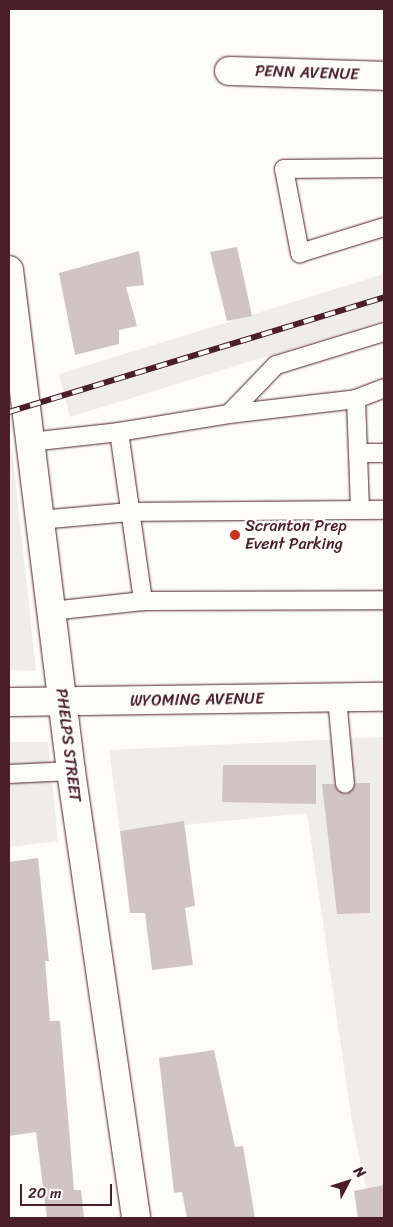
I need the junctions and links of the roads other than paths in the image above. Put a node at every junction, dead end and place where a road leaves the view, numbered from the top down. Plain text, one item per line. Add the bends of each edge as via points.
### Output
1 (229, 71) dead end
2 (384, 76) edge
3 (384, 168) edge
4 (384, 227) edge
5 (9, 270) edge
6 (384, 332) edge
7 (15, 376) edge
8 (384, 388) edge
9 (356, 399) junction
10 (229, 414) junction
11 (119, 432) junction
12 (30, 442) junction
13 (384, 453) edge
14 (358, 454) junction
15 (360, 510) junction
16 (384, 510) edge
17 (130, 512) junction
18 (39, 520) junction
19 (384, 600) edge
20 (143, 601) junction
21 (51, 611) junction
22 (384, 697) edge
23 (338, 698) junction
24 (9, 702) edge
25 (62, 702) junction
26 (70, 771) junction
27 (9, 774) edge
28 (344, 784) dead end
29 (136, 1218) edge

1 - 2 street, PENN AVENUE
3 - 4 lane via 284,169 300,253
5 - 7 street, PHELPS STREET
6 - 10 lane via 276,365
7 - 12 street, PHELPS STREET
8 - 9 lane
9 - 10 lane
9 - 14 lane
10 - 11 lane
11 - 12 lane
11 - 17 lane
12 - 18 street, PHELPS STREET
13 - 14 lane
14 - 15 lane
15 - 16 lane
15 - 17 lane
17 - 18 lane
17 - 20 lane
18 - 21 street, PHELPS STREET
19 - 20 lane
20 - 21 lane
21 - 25 street, PHELPS STREET
22 - 23 street, WYOMING AVENUE
23 - 25 street, WYOMING AVENUE
23 - 28 lane
24 - 25 street, WYOMING AVENUE
25 - 26 street, PHELPS STREET
26 - 27 lane
26 - 29 street, PHELPS STREET

